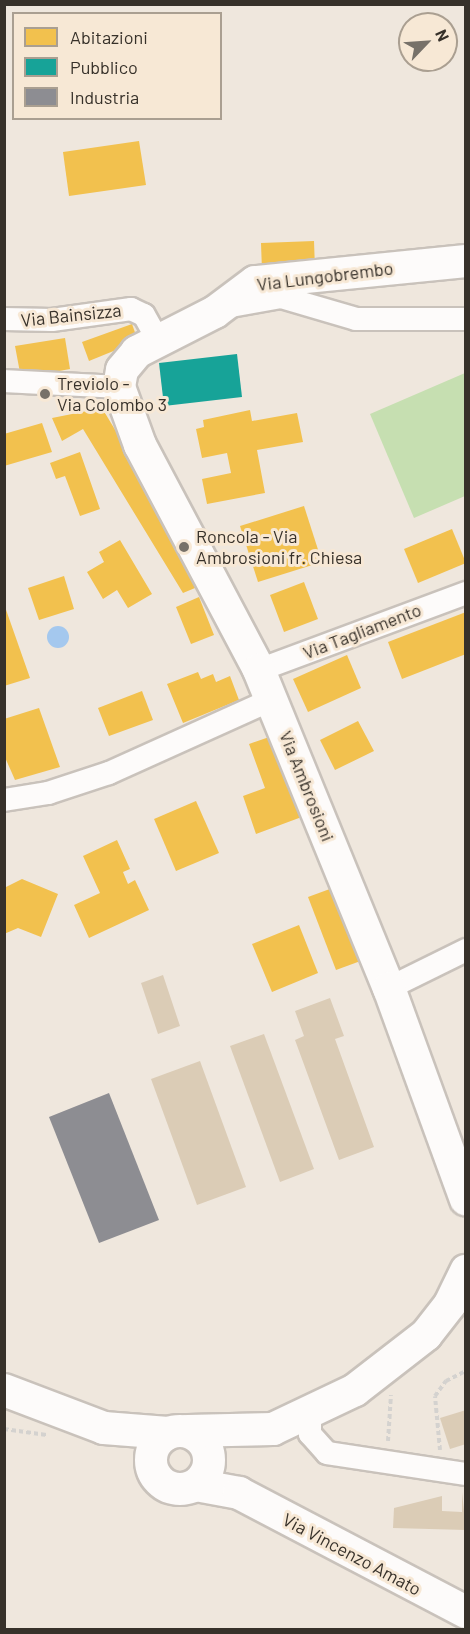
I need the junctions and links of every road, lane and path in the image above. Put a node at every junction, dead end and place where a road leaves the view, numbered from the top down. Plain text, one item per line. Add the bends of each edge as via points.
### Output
1 (465, 261) edge
2 (215, 312) junction
3 (4, 319) edge
4 (465, 319) edge
5 (158, 340) junction
6 (4, 381) edge
7 (118, 387) junction
8 (465, 593) edge
9 (259, 670) junction
10 (271, 700) junction
11 (4, 800) edge
12 (465, 950) edge
13 (389, 988) junction
14 (465, 1199) edge
15 (465, 1271) edge
16 (465, 1371) edge
17 (4, 1390) edge
18 (391, 1390) dead end
19 (310, 1413) junction
20 (104, 1428) junction
21 (393, 1448) dead end
22 (200, 1449) junction
23 (441, 1458) junction
24 (152, 1467) junction
25 (465, 1474) edge
26 (465, 1612) edge

1 - 2 street, Via Lungobrembo via 260,280
2 - 4 street via 274,297 356,319
2 - 5 street, Via Lungobrembo
3 - 5 street, Via Bainsizza via 52,320 131,309 144,315
5 - 7 street, Via Lungobrembo via 129,359
6 - 7 street
7 - 9 street, Via Ambrosioni via 142,450
8 - 9 street, Via Tagliamento
9 - 10 street, Via Ambrosioni
10 - 11 street via 109,773 48,793
10 - 13 street, Via Ambrosioni
12 - 13 street
13 - 14 street, Via Ambrosioni
15 - 19 street via 444,1313 409,1351 366,1383
16 - 23 path via 446,1381 435,1396
17 - 20 street, Via Vincenzo Amato
18 - 21 path via 386,1437
19 - 22 street via 273,1429
19 - 23 street via 310,1434 327,1454
20 - 22 street, Via Vincenzo Amato
20 - 24 street, Via Vincenzo Amato
22 - 24 street via 154,1447
22 - 24 street, Via Vincenzo Amato via 170,1487
22 - 26 street, Via Vincenzo Amato via 239,1493
23 - 25 street

